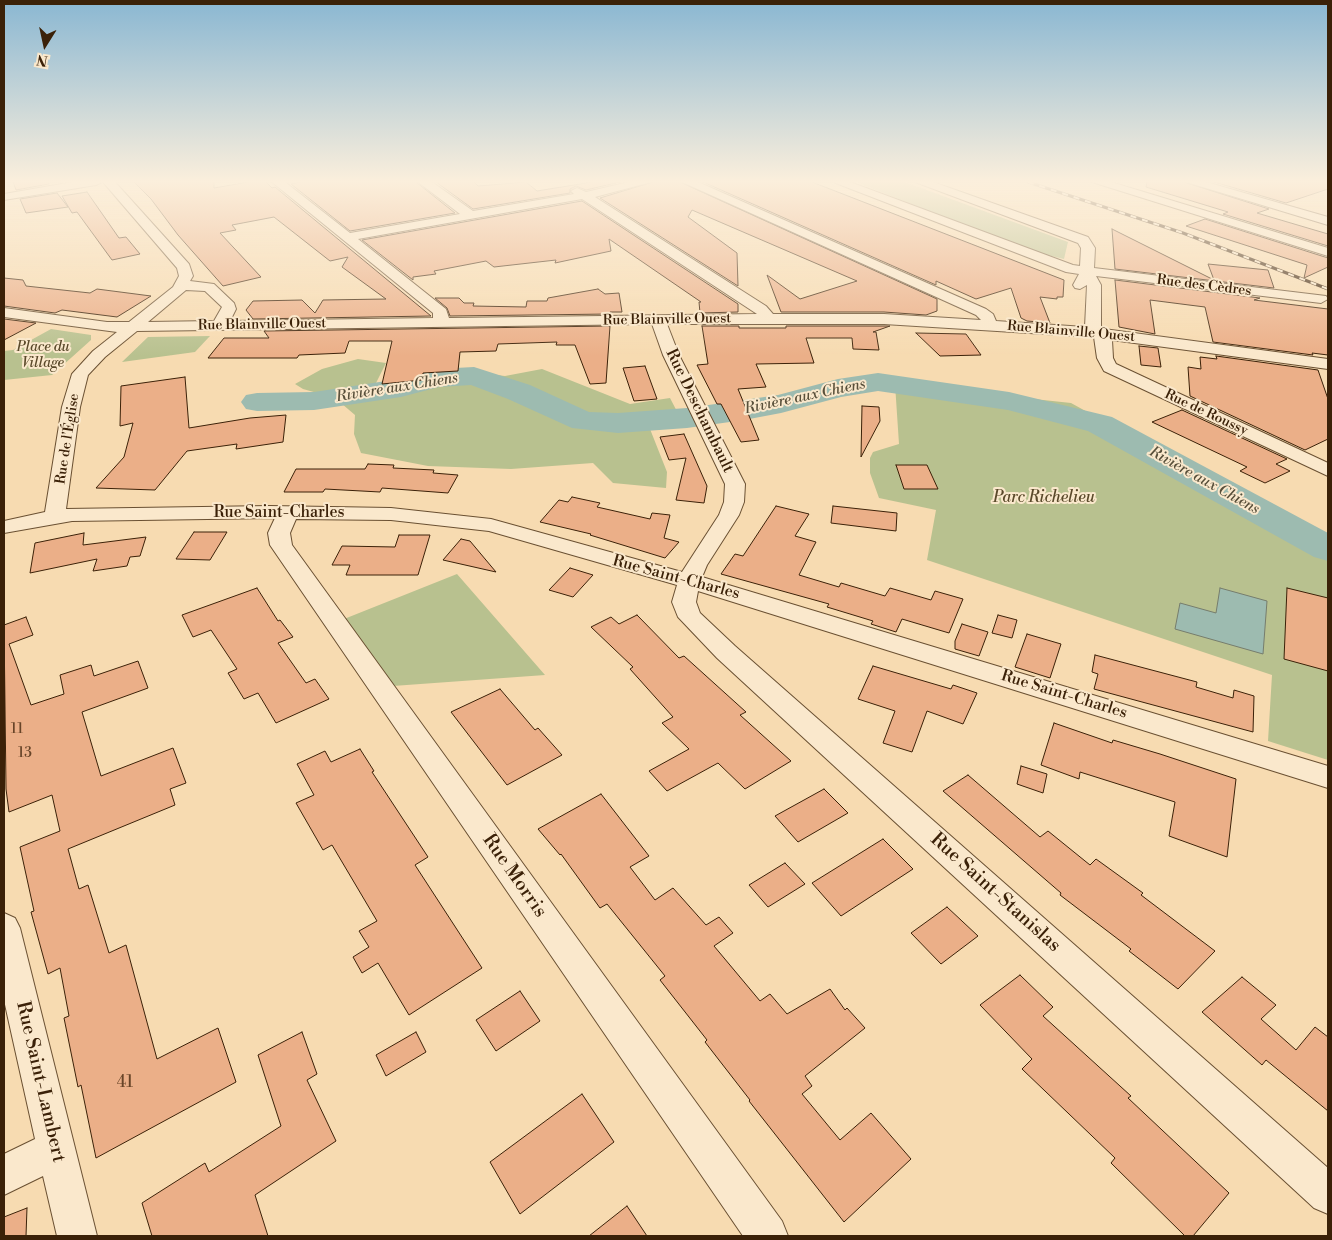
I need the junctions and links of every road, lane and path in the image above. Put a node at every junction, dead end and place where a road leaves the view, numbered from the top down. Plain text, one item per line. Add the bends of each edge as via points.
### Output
1 (160, 240) edge
2 (353, 240) edge
3 (654, 240) edge
4 (818, 240) edge
5 (990, 240) edge
6 (1083, 240) edge
7 (1288, 240) edge
8 (1328, 252) edge
9 (1087, 272) junction
10 (182, 285) junction
11 (1321, 299) dead end
12 (4, 312) edge
13 (768, 318) junction
14 (658, 320) junction
15 (441, 322) junction
16 (990, 324) junction
17 (219, 326) junction
18 (133, 327) junction
19 (1098, 335) junction
20 (1328, 364) edge
21 (1327, 469) edge
22 (288, 512) junction
23 (55, 516) junction
24 (4, 527) edge
25 (689, 581) junction
26 (1328, 777) edge
27 (4, 928) edge
28 (57, 1149) junction
29 (4, 1174) edge
30 (1328, 1194) edge
31 (77, 1236) edge
32 (767, 1236) edge

1 - 10 street via 184,267 186,276
2 - 15 street via 441,312
3 - 13 street via 761,309
4 - 16 street via 981,312 988,317
5 - 9 street, Rue des Cèdres via 1048,262
6 - 9 street, Rue de Roussy via 1088,248
7 - 8 street
9 - 11 street, Rue des Cèdres
9 - 19 street, Rue de Roussy via 1094,285 1093,327
10 - 17 street via 209,287 228,306
10 - 18 street, Rue de l'Église
12 - 18 street, Rue Blainville Ouest via 107,327
13 - 14 street, Rue Blainville Ouest
13 - 16 street, Rue Blainville Ouest
14 - 15 street, Rue Blainville Ouest
14 - 25 street, Rue Deschambault via 671,355 733,479 734,502 726,521
15 - 17 street, Rue Blainville Ouest
16 - 19 street, Rue Blainville Ouest
17 - 18 street, Rue Blainville Ouest
18 - 23 street, Rue de l'Église via 89,362 79,376 71,407
19 - 20 street, Rue Blainville Ouest
19 - 21 street, Rue de Roussy via 1106,362 1117,371
22 - 23 street, Rue Saint-Charles
22 - 25 street, Rue Saint-Charles via 391,514 480,523
22 - 32 street, Rue Morris via 279,533 281,545
23 - 24 street, Rue Saint-Charles
25 - 26 street, Rue Saint-Charles
25 - 30 street, Rue Saint-Stanislas via 685,606 702,630
27 - 28 street, Rue Saint-Lambert
28 - 29 street
28 - 31 street, Rue Saint-Lambert

